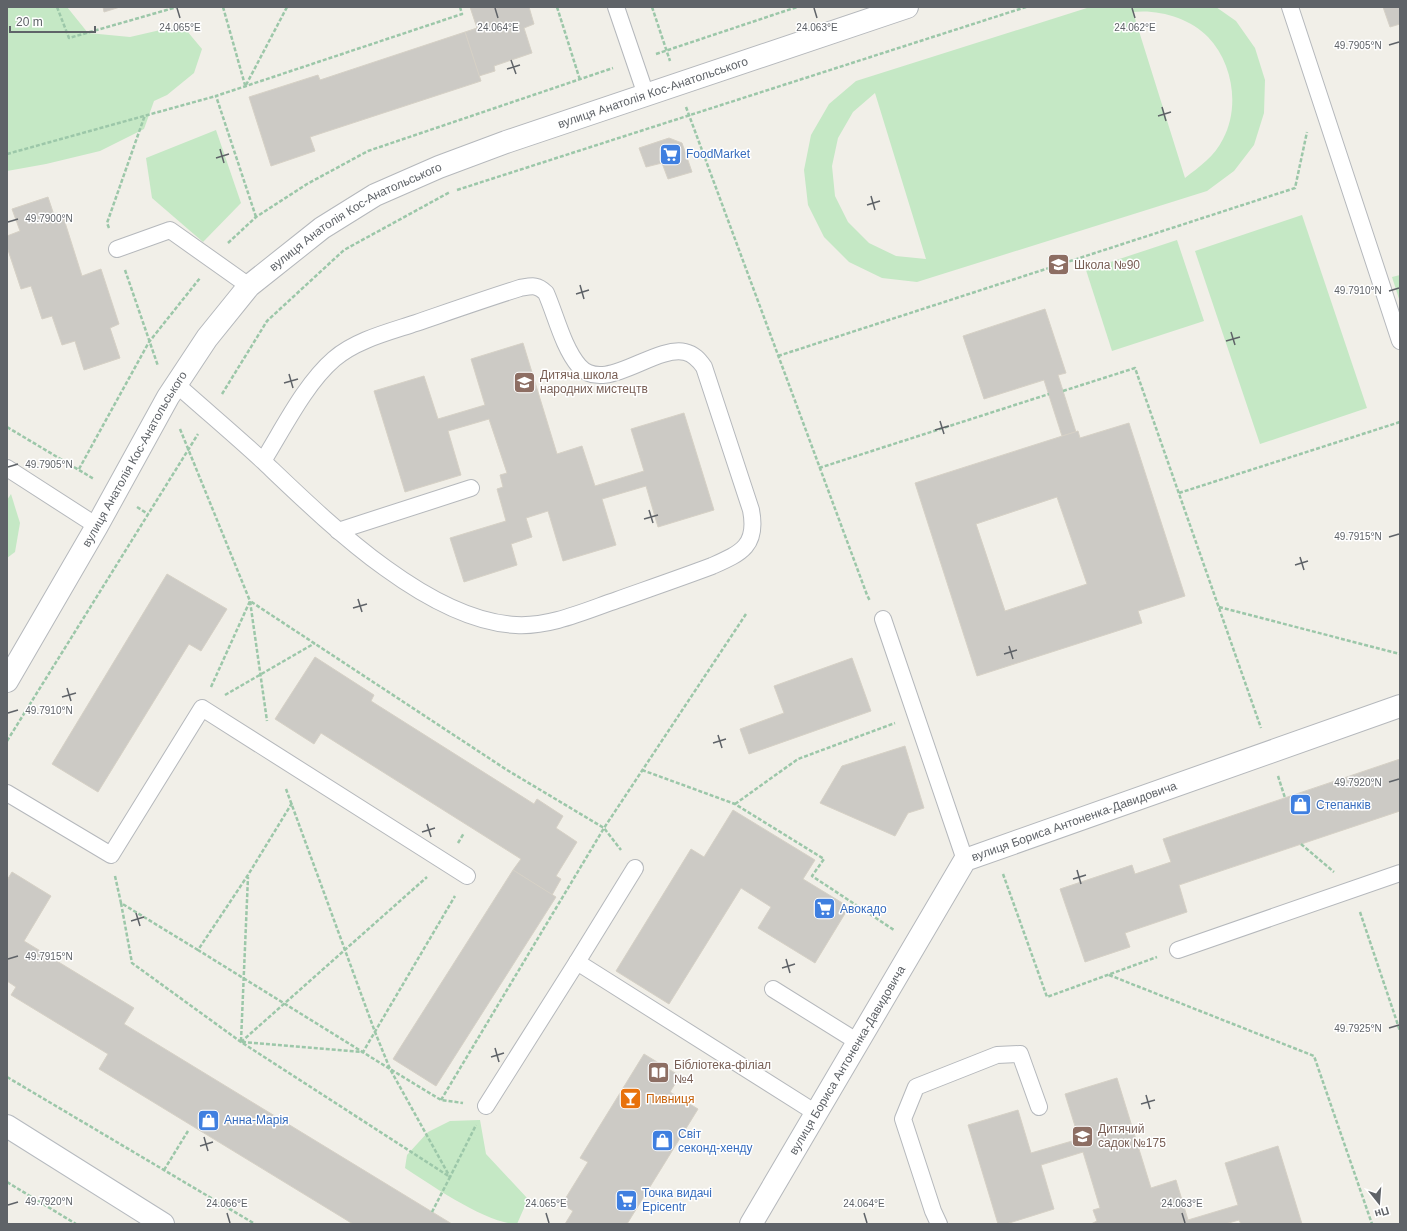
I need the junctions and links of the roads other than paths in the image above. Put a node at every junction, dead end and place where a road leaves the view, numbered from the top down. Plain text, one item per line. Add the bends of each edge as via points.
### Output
1 (616, 7) edge
2 (907, 7) edge
3 (1290, 7) edge
4 (646, 94) junction
5 (117, 249) dead end
6 (249, 286) junction
7 (1400, 341) edge
8 (176, 384) junction
9 (263, 461) junction
10 (7, 468) edge
11 (471, 488) dead end
12 (97, 526) junction
13 (338, 531) junction
14 (883, 619) road end
15 (7, 681) edge
16 (1400, 706) edge
17 (7, 793) edge
18 (965, 860) junction
19 (635, 868) road end
20 (1400, 873) edge
21 (467, 876) road end
22 (1178, 950) road end
23 (577, 962) junction
24 (773, 989) dead end
25 (858, 1042) junction
26 (486, 1106) road end
27 (1039, 1107) dead end
28 (816, 1113) junction
29 (7, 1126) edge
30 (163, 1224) edge
31 (751, 1224) edge
32 (939, 1224) edge

1 - 4 lane
2 - 4 street, вулиця Анатолія Кос-Анатольського
3 - 7 lane
4 - 6 street, вулиця Анатолія Кос-Анатольського via 506,142 375,195 322,228
5 - 6 lane via 170,230
6 - 8 street, вулиця Анатолія Кос-Анатольського
8 - 9 lane
8 - 12 street, вулиця Анатолія Кос-Анатольського
9 - 13 lane
9 - 13 lane via 318,375 334,359 354,346 382,334 520,288 540,287 546,293 572,356 580,367 588,372 597,375 616,373 672,350 696,357 704,367 753,523 752,536 748,544 730,558 712,566 562,619 517,625 495,623 470,616 442,604 407,582
10 - 12 lane
11 - 13 lane
12 - 15 street, вулиця Анатолія Кос-Анатольського
14 - 18 lane
16 - 18 street, вулиця Бориса Антоненка-Давидовича
17 - 21 lane via 111,855 202,708
18 - 25 street, вулиця Бориса Антоненка-Давидовича
19 - 23 lane
20 - 22 lane
23 - 26 lane
23 - 28 lane
24 - 25 lane
25 - 28 street, вулиця Бориса Антоненка-Давидовича
27 - 32 lane via 1020,1054 997,1055 916,1087 903,1119
28 - 31 street, вулиця Бориса Антоненка-Давидовича
29 - 30 street

